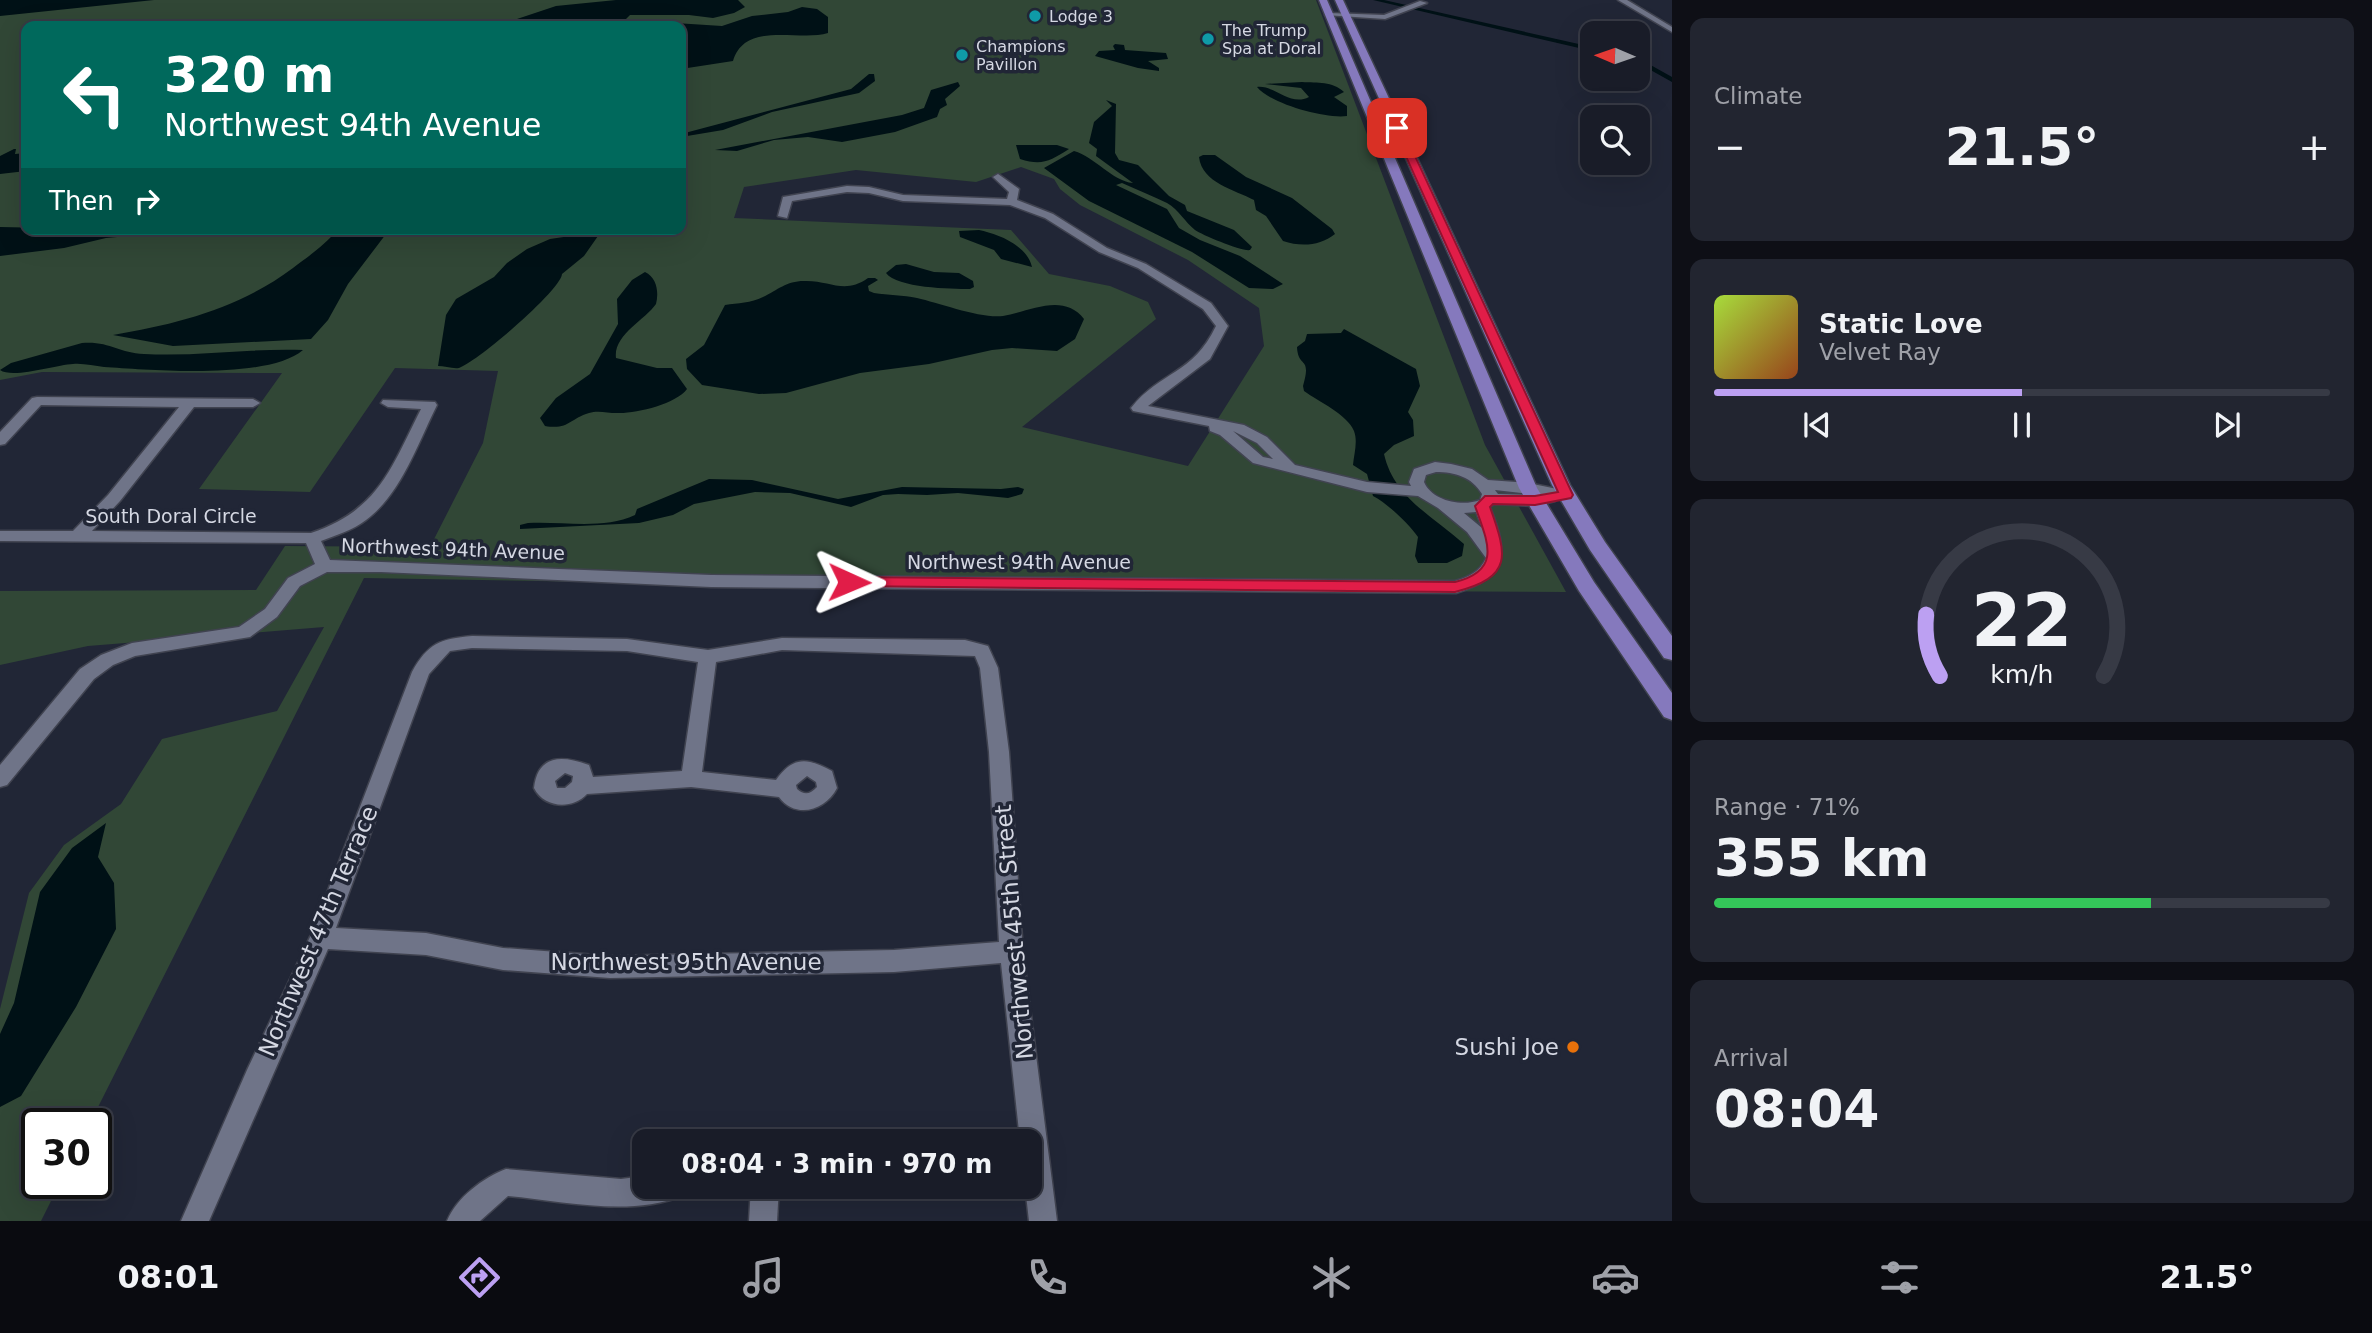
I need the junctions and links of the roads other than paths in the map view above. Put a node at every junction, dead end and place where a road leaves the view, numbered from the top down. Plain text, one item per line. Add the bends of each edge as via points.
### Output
1 (1323, 0) edge
2 (1339, 0) edge
3 (1622, 0) edge
4 (1420, 4) dead end
5 (1329, 14) junction
6 (1346, 15) junction
7 (1672, 30) edge
8 (1354, 75) junction
9 (1374, 77) junction
10 (1387, 153) junction
11 (1409, 155) junction
12 (998, 177) dead end
13 (1406, 200) junction
14 (1011, 202) junction
15 (1431, 202) junction
16 (783, 216) dead end
17 (1431, 259) junction
18 (1458, 262) junction
19 (1455, 318) junction
20 (1485, 322) junction
21 (1161, 387) junction
22 (190, 402) junction
23 (253, 402) dead end
24 (388, 403) dead end
25 (1171, 414) junction
26 (0, 441) edge
27 (1413, 491) junction
28 (1531, 494) junction
29 (1566, 495) junction
30 (1485, 496) junction
31 (1440, 504) junction
32 (0, 536) edge
33 (78, 536) junction
34 (312, 538) junction
35 (1495, 561) junction
36 (324, 566) junction
37 (1604, 612) junction
38 (1644, 613) junction
39 (1672, 652) edge
40 (708, 657) junction
41 (1672, 711) edge
42 (0, 779) edge
43 (691, 779) junction
44 (582, 786) dead end
45 (785, 789) dead end
46 (321, 938) junction
47 (1011, 952) junction
48 (632, 1191) edge
49 (764, 1199) edge
50 (195, 1221) edge
51 (461, 1221) edge
52 (763, 1221) edge
53 (1043, 1221) edge

1 - 5 main road
2 - 6 main road
3 - 7 street
4 - 6 street via 1389,16
5 - 6 street
5 - 8 main road
6 - 9 main road
8 - 9 main road
8 - 10 main road
9 - 11 main road
10 - 11 main road
10 - 13 main road
11 - 15 main road
12 - 14 street via 1015,191
13 - 15 main road
13 - 17 main road
14 - 16 street via 903,198 847,189 787,199
14 - 21 street via 1049,216 1207,306 1222,326 1215,346 1191,372
15 - 18 main road
17 - 18 main road
17 - 19 main road
18 - 20 main road
19 - 20 main road
19 - 28 main road
20 - 29 main road
21 - 25 street
21 - 25 street via 1138,408
22 - 23 street
22 - 26 street via 37,401
22 - 33 street
24 - 34 street via 430,405 365,514
25 - 27 street via 1225,432 1258,460 1367,487
27 - 30 street via 1419,472 1435,467 1459,470
27 - 31 street
28 - 29 street
28 - 30 street
28 - 37 main road
29 - 38 main road
30 - 31 street via 1465,509
30 - 35 street
31 - 35 street via 1467,522 1486,542
32 - 33 street, South Doral Circle
33 - 34 street, South Doral Circle
34 - 36 street
35 - 36 street, Northwest 94th Avenue via 1475,582 1455,587 711,581
36 - 42 street via 294,582 271,613 244,633 132,650 107,660 88,674
37 - 38 main road
37 - 41 main road
38 - 39 main road
40 - 43 street
40 - 46 street, Northwest 47th Terrace via 627,645 445,645 421,672
40 - 47 street, Northwest 45th Street via 782,644 977,649 986,655 996,728
43 - 44 street
43 - 45 street
46 - 47 street, Northwest 95th Avenue via 426,944 503,959 610,967 894,961
46 - 50 street, Northwest 47th Terrace
47 - 53 street, Northwest 45th Street
48 - 51 street via 506,1182 491,1190
49 - 52 street

